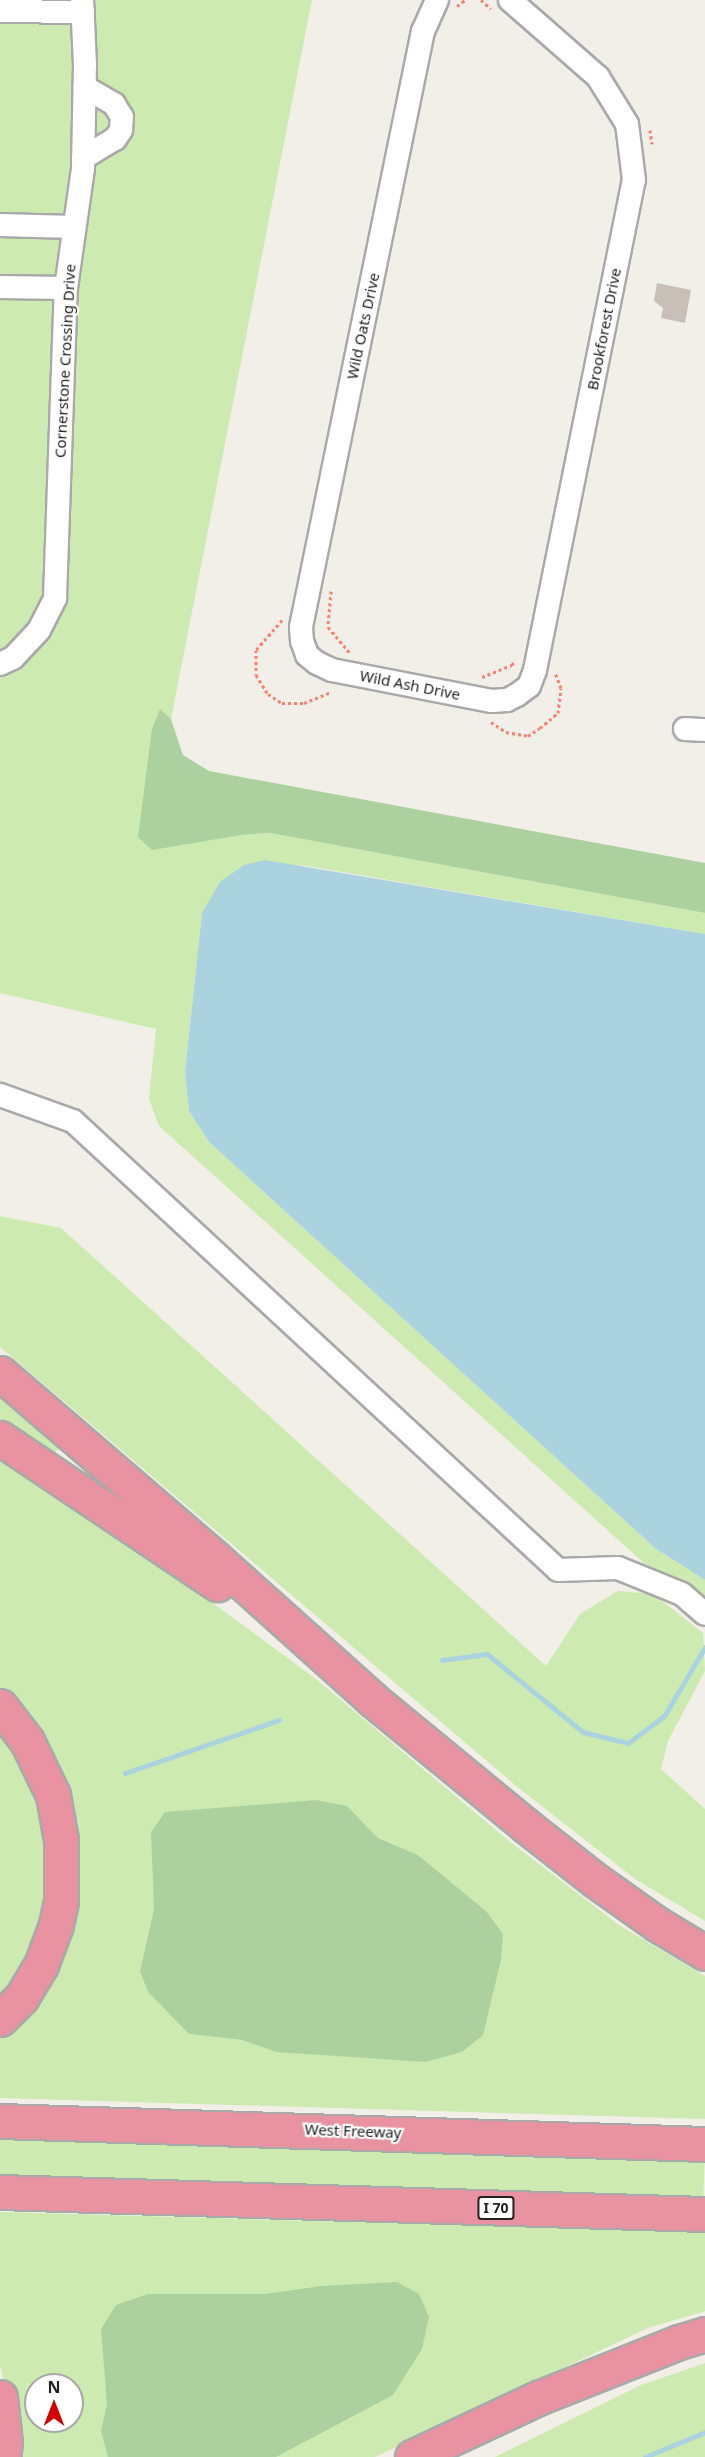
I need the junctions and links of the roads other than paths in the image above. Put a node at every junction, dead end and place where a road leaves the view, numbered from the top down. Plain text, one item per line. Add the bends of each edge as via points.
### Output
1 (82, 6) edge
2 (443, 6) edge
3 (505, 8) edge
4 (0, 11) edge
5 (85, 87) junction
6 (83, 158) junction
7 (0, 225) edge
8 (74, 227) junction
9 (0, 287) edge
10 (66, 288) junction
11 (308, 655) joint
12 (0, 663) edge
13 (517, 695) joint
14 (0, 1095) edge
15 (0, 1373) edge
16 (0, 1438) edge
17 (705, 1614) edge
18 (373, 1700) junction
19 (0, 1706) edge
20 (705, 1953) edge
21 (0, 2019) edge
22 (0, 2121) edge
23 (705, 2144) edge
24 (0, 2192) edge
25 (705, 2214) edge
26 (705, 2334) edge
27 (705, 2340) edge
28 (0, 2397) edge
29 (3, 2457) edge
30 (412, 2457) edge
31 (462, 2457) edge

1 - 4 street
1 - 5 street, Cornerstone Crossing Drive
2 - 11 street, Wild Oats Drive via 423,31 301,627
3 - 13 street, Brookforest Drive via 598,77 627,124 634,180 535,670 529,686
5 - 6 street, Cornerstone Crossing Drive
5 - 6 street via 114,104 122,117 115,139
6 - 8 street, Cornerstone Crossing Drive
7 - 8 street
8 - 10 street, Cornerstone Crossing Drive
9 - 10 street
10 - 12 street, Cornerstone Crossing Drive via 55,598 39,630 14,658
11 - 13 street, Wild Ash Drive via 332,670 492,701
14 - 17 street via 73,1121 558,1570 618,1568 682,1594
15 - 18 highway via 215,1557
16 - 18 highway via 207,1577
18 - 20 highway via 595,1880
19 - 21 highway via 27,1741 53,1795 62,1840 61,1901 56,1925 32,1981
22 - 23 highway, West Freeway
24 - 25 highway, I 70
26 - 30 highway via 538,2398
27 - 31 highway via 584,2393
28 - 29 highway

